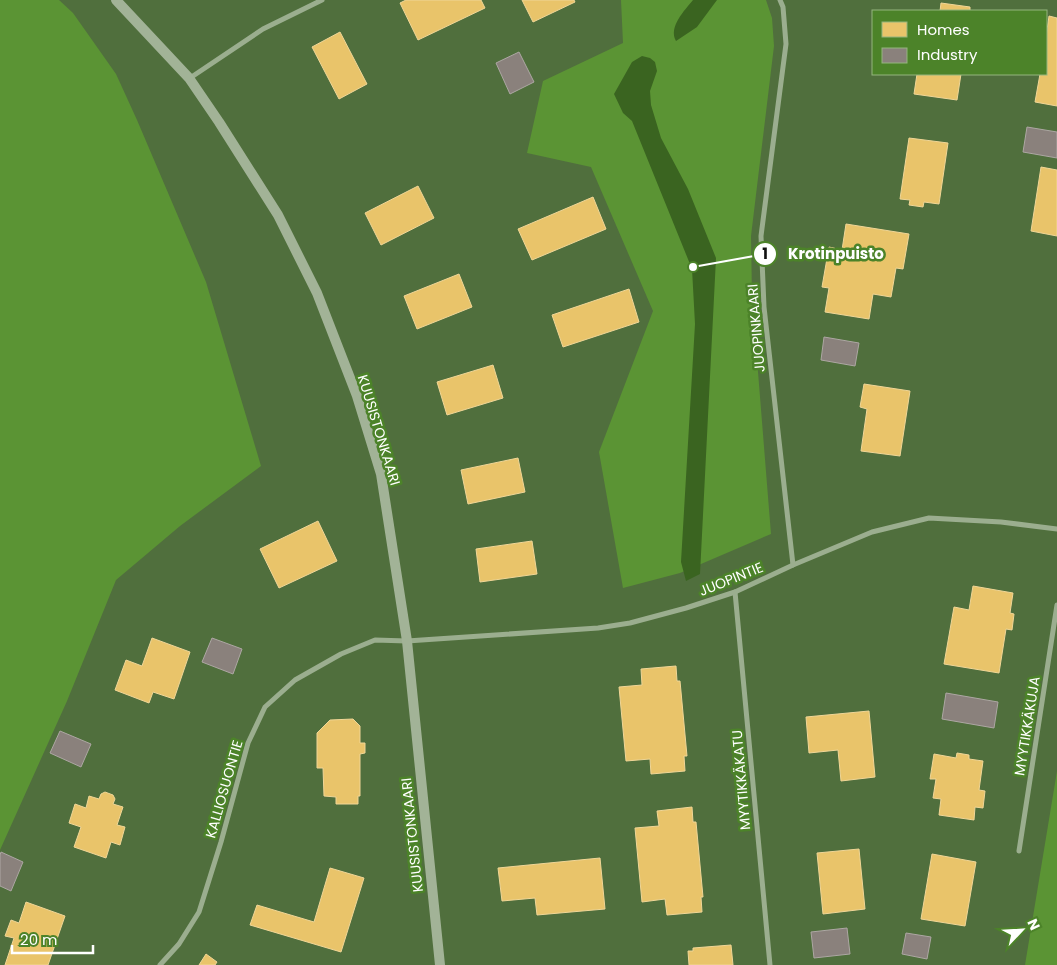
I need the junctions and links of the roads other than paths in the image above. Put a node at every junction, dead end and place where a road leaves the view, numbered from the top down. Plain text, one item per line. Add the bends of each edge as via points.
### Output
1 (116, 0) edge
2 (322, 0) edge
3 (780, 0) edge
4 (189, 78) junction
5 (1057, 529) edge
6 (792, 565) junction
7 (735, 592) junction
8 (1057, 605) edge
9 (406, 641) junction
10 (1020, 851) dead end
11 (160, 965) edge
12 (440, 965) edge
13 (770, 965) edge

1 - 4 street, KUUSISTONKAARI
2 - 4 street via 263,29
3 - 6 street, JUOPINKAARI via 786,44 762,236 764,307
4 - 9 street, KUUSISTONKAARI via 278,215 321,302 357,396 381,474
5 - 6 street, JUOPINTIE via 929,518 872,532
6 - 7 street, JUOPINTIE
7 - 9 street, JUOPINTIE via 686,608 598,628
7 - 13 street, MYYTIKKÄKATU
8 - 10 street, MYYTIKKÄKUJA
9 - 11 street, KALLIOSUONTIE via 375,640 341,654 295,680 265,706 248,743 199,912 179,944
9 - 12 street, KUUSISTONKAARI

